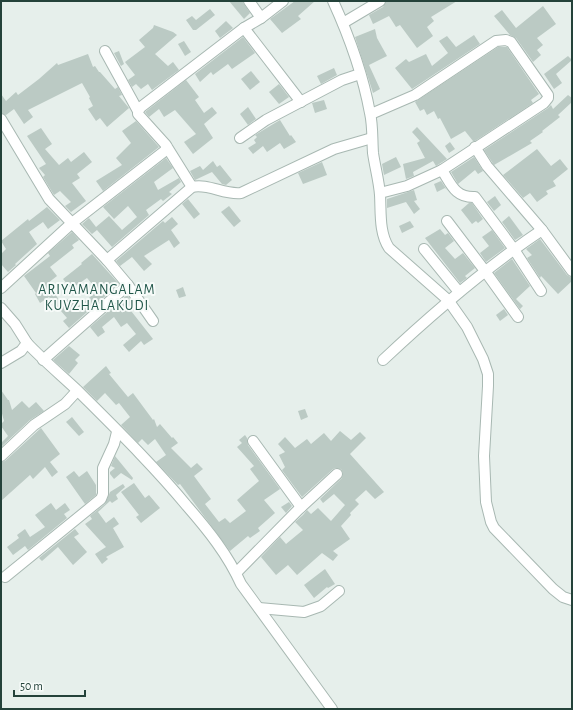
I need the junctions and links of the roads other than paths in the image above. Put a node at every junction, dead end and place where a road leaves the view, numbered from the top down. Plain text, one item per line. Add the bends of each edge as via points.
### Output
1 (249, 1) edge
2 (283, 1) edge
3 (333, 1) edge
4 (380, 1) edge
5 (261, 18) junction
6 (343, 23) junction
7 (244, 28) junction
8 (105, 51) dead end
9 (357, 74) junction
10 (301, 102) junction
11 (138, 111) junction
12 (370, 114) junction
13 (1, 118) edge
14 (240, 138) dead end
15 (365, 139) junction
16 (167, 147) junction
17 (475, 147) junction
18 (442, 170) junction
19 (192, 187) junction
20 (380, 193) junction
21 (447, 221) dead end
22 (72, 223) junction
23 (542, 230) junction
24 (514, 248) junction
25 (424, 249) dead end
26 (107, 260) junction
27 (485, 271) junction
28 (572, 271) edge
29 (128, 285) junction
30 (1, 288) edge
31 (541, 291) dead end
32 (458, 292) junction
33 (446, 302) junction
34 (1, 308) edge
35 (518, 317) dead end
36 (153, 321) dead end
37 (27, 343) junction
38 (43, 360) junction
39 (383, 360) dead end
40 (1, 363) edge
41 (75, 394) junction
42 (117, 432) junction
43 (253, 440) dead end
44 (1, 456) edge
45 (337, 474) dead end
46 (301, 507) junction
47 (236, 573) junction
48 (4, 577) dead end
49 (339, 591) dead end
50 (572, 600) edge
51 (258, 608) junction
52 (332, 709) edge

1 - 5 street
2 - 5 street
3 - 6 street
4 - 6 street
5 - 7 street
6 - 9 street
7 - 10 street
7 - 11 street
8 - 11 street
9 - 10 street
9 - 12 street
10 - 14 street via 266,120
11 - 16 street
12 - 15 street
12 - 17 street via 415,96 496,41 508,40 547,93 548,98
13 - 22 street via 49,199
15 - 19 street via 334,149 241,193
15 - 20 street
16 - 19 street
16 - 22 street
17 - 18 street
17 - 23 street via 487,166
18 - 20 street via 407,186
18 - 24 street via 461,195 475,197
19 - 26 street
20 - 33 street via 381,224 387,245
21 - 27 street
22 - 26 street
22 - 30 street
23 - 24 street
23 - 28 street
24 - 27 street
24 - 31 street
25 - 32 street
26 - 29 street
27 - 32 street
27 - 35 street
29 - 36 street
29 - 38 street
32 - 33 street
33 - 39 street
33 - 50 street via 467,326 488,374 484,456 486,502 491,522 498,533 553,589
34 - 37 street
37 - 38 street
37 - 40 street via 21,351
38 - 41 street
41 - 42 street
41 - 44 street via 34,425
42 - 47 street via 179,496 211,534
42 - 48 street via 102,472 101,498
43 - 46 street
45 - 46 street
46 - 47 street
47 - 51 street
49 - 51 street via 320,606 304,612
51 - 52 street

